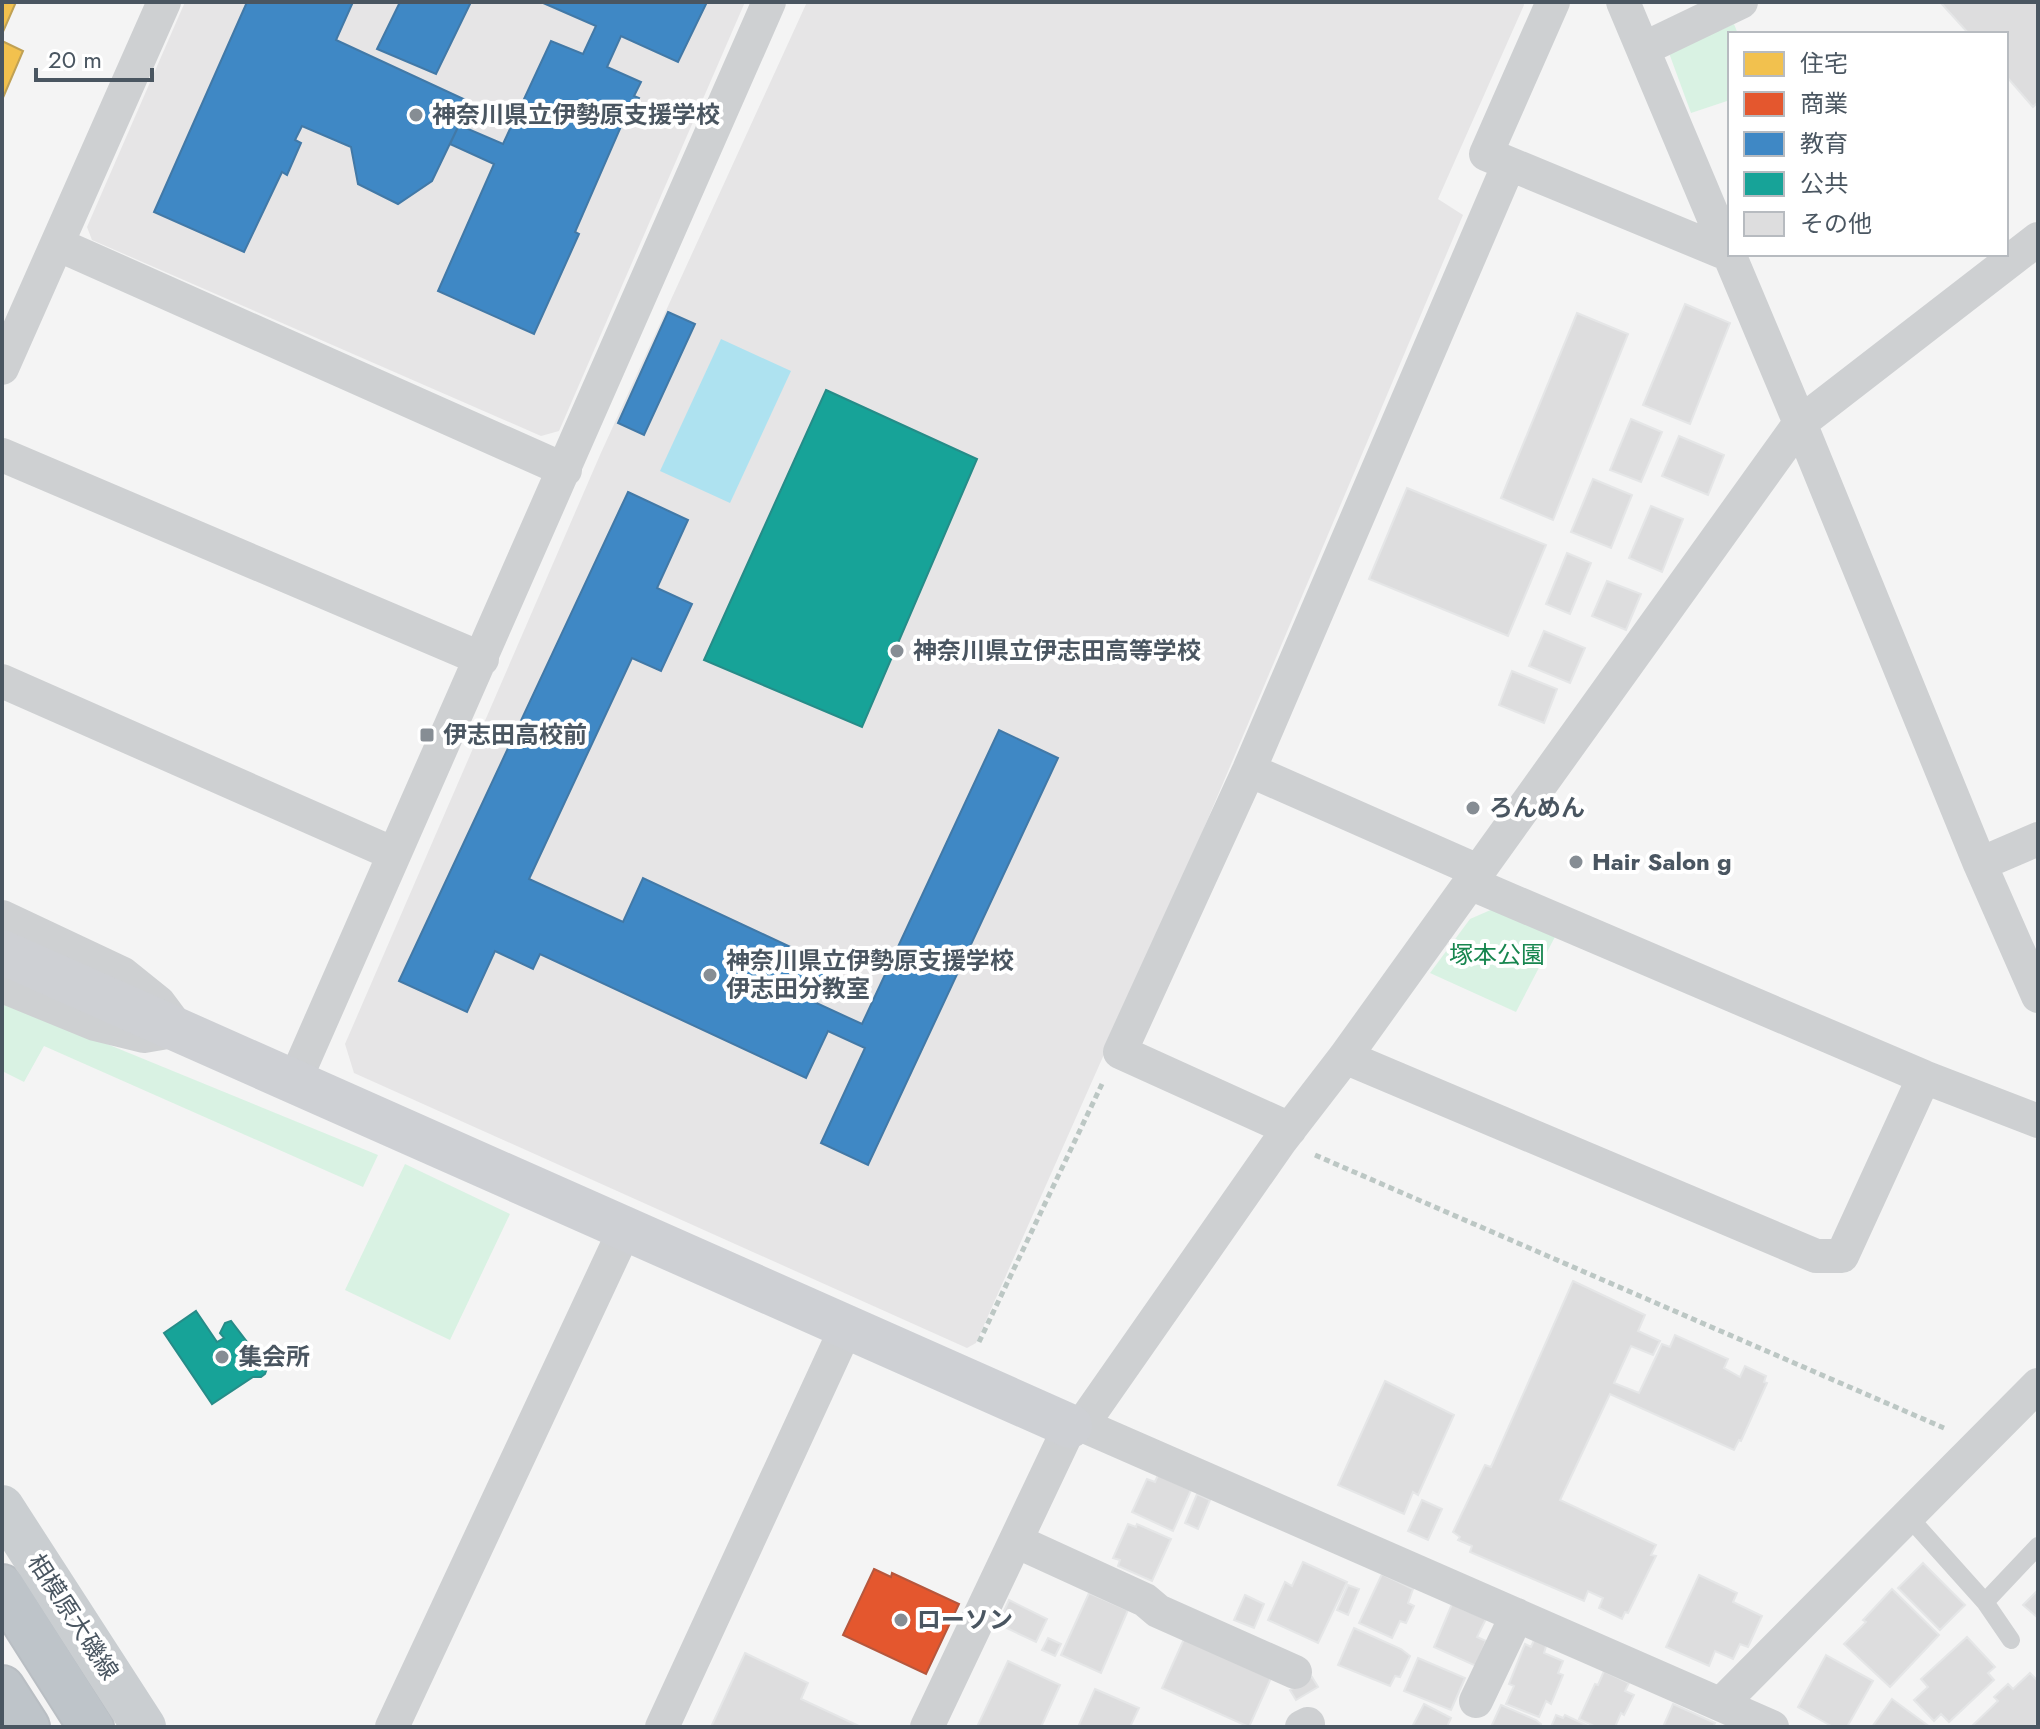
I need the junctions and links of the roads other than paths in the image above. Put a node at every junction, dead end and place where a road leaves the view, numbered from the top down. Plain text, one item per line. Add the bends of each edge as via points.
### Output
1 (164, 2) edge
2 (769, 2) edge
3 (1553, 2) edge
4 (1623, 2) edge
5 (1741, 2) edge
6 (1643, 49) junction
7 (1509, 164) junction
8 (2038, 239) edge
9 (57, 244) junction
10 (1728, 250) edge
11 (1728, 254) edge
12 (1730, 256) edge
13 (2, 368) edge
14 (1800, 423) junction
15 (2, 455) edge
16 (565, 470) junction
17 (482, 659) junction
18 (2, 681) edge
19 (1249, 770) junction
20 (2038, 839) edge
21 (394, 854) junction
22 (1980, 864) junction
23 (1474, 877) junction
24 (2, 917) edge
25 (2, 952) edge
26 (2, 986) edge
27 (2038, 996) edge
28 (179, 1030) junction
29 (1345, 1057) junction
30 (1924, 1077) junction
31 (295, 1080) junction
32 (2038, 1121) edge
33 (1286, 1134) junction
34 (626, 1227) junction
35 (847, 1326) junction
36 (2038, 1385) edge
37 (1076, 1425) junction
38 (2, 1507) edge
39 (1907, 1515) junction
40 (1016, 1541) junction
41 (2038, 1546) edge
42 (2, 1587) edge
43 (1985, 1602) junction
44 (1517, 1615) junction
45 (2011, 1640) dead end
46 (1295, 1672) dead end
47 (2, 1688) edge
48 (1476, 1701) dead end
49 (1721, 1704) junction
50 (27, 1727) edge
51 (91, 1727) edge
52 (144, 1727) edge
53 (392, 1727) edge
54 (662, 1727) edge
55 (927, 1727) edge
56 (1772, 1727) edge

1 - 9 street
2 - 16 street
3 - 7 street via 1486,154
4 - 6 street
5 - 6 street
6 - 10 street
7 - 11 street
7 - 19 street
8 - 14 street
9 - 13 street
9 - 16 street
12 - 14 street
14 - 22 street
14 - 23 street
15 - 17 street
16 - 17 street
17 - 21 street
18 - 21 street
19 - 23 street
19 - 33 street via 1120,1052
20 - 22 street
21 - 31 street
22 - 27 street
23 - 29 street
23 - 30 street
24 - 28 street via 123,974 159,1003
25 - 28 street
26 - 28 street via 95,1024 144,1036
28 - 31 street
29 - 30 street via 1816,1256 1842,1256
29 - 33 street
30 - 32 street
31 - 34 street
33 - 37 street
34 - 35 street
34 - 53 street
35 - 37 street
35 - 54 street
36 - 39 street
37 - 40 street
37 - 44 street
38 - 52 main road, 相模原大磯線
39 - 43 lane
39 - 49 street
40 - 46 street
40 - 55 street
41 - 43 lane
42 - 51 highway
43 - 45 lane
44 - 48 street
44 - 49 street
47 - 50 highway
49 - 56 street

